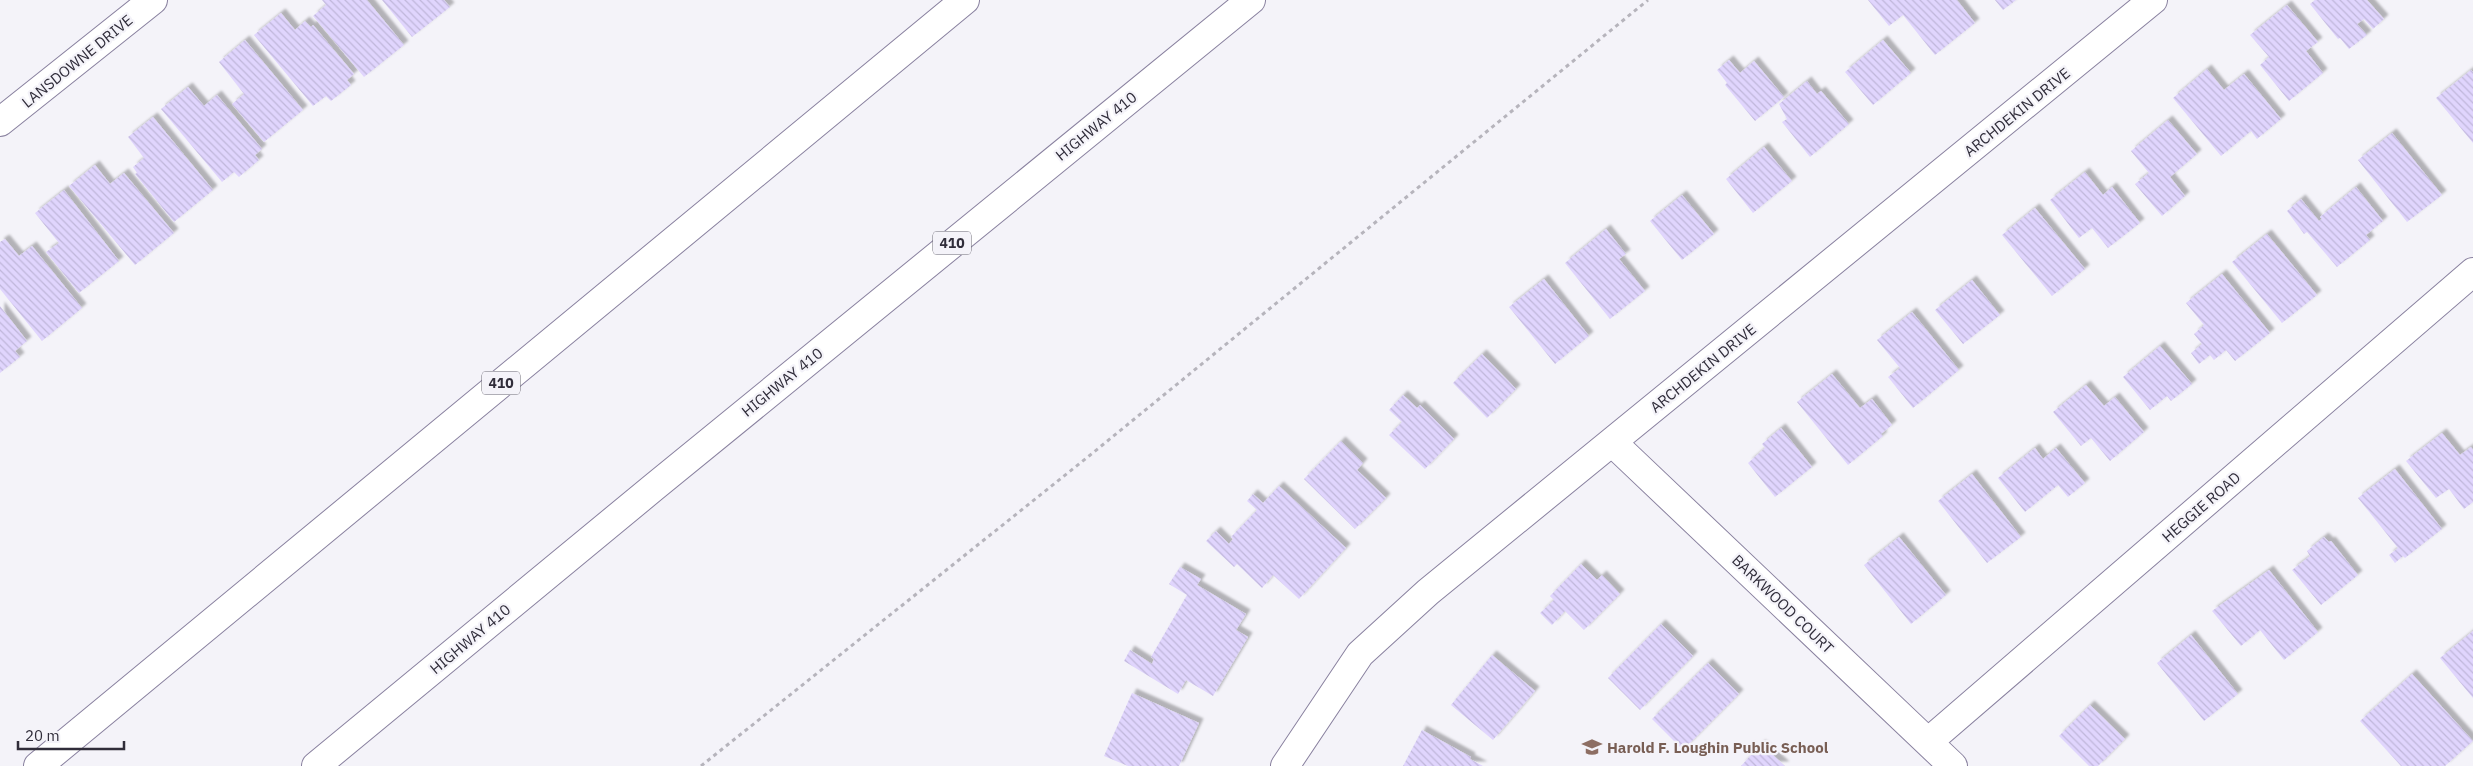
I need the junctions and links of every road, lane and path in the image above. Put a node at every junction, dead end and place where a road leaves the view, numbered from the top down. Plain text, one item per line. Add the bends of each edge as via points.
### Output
1 (153, 0) edge
2 (965, 0) edge
3 (1250, 0) edge
4 (1648, 0) edge
5 (2153, 0) edge
6 (0, 122) edge
7 (2473, 272) edge
8 (1612, 442) junction
9 (1928, 742) junction
10 (38, 766) edge
11 (316, 766) edge
12 (701, 766) edge
13 (1285, 766) edge
14 (1953, 766) edge

1 - 6 main road, LANSDOWNE DRIVE
2 - 10 main road, 410
3 - 11 main road, HIGHWAY 410 / 410
4 - 12 path via 1089,456
5 - 8 main road, ARCHDEKIN DRIVE
7 - 9 main road, HEGGIE ROAD
8 - 9 main road, BARKWOOD COURT
8 - 13 main road, ARCHDEKIN DRIVE via 1428,592 1360,654
9 - 14 main road, BARKWOOD COURT

